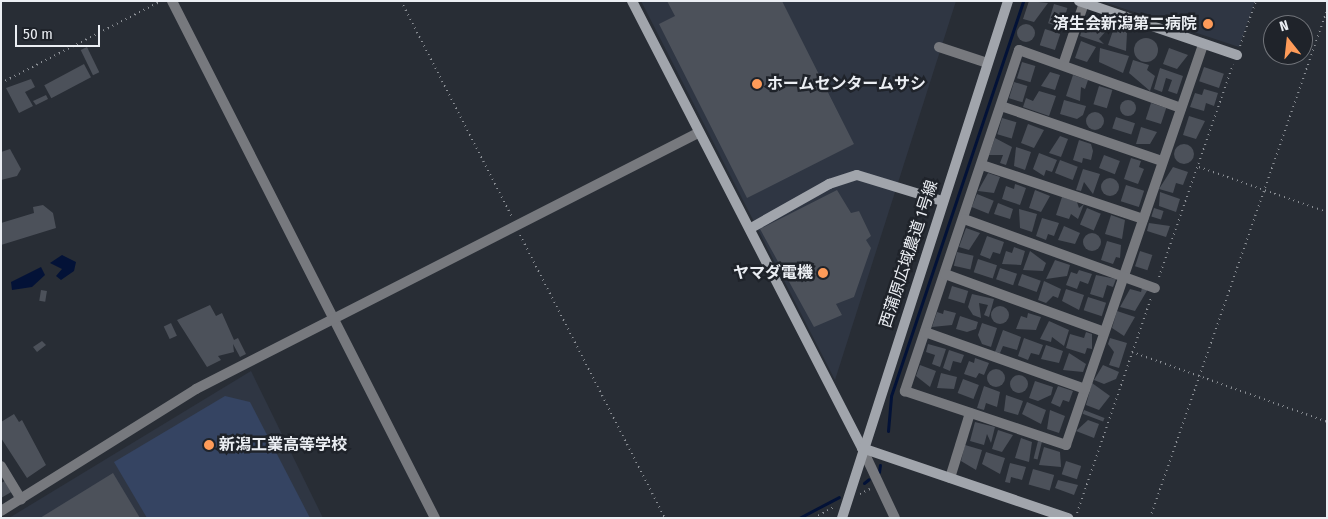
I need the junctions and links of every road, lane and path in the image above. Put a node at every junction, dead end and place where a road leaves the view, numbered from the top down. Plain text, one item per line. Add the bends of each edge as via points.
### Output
1 (161, 1) edge
2 (172, 1) edge
3 (400, 1) edge
4 (632, 1) edge
5 (1008, 1) edge
6 (1256, 1) edge
7 (1081, 2) edge
8 (1327, 10) edge
9 (1203, 44) junction
10 (939, 47) dead end
11 (1237, 55) junction
12 (987, 63) junction
13 (1063, 65) junction
14 (1, 83) edge
15 (1001, 106) junction
16 (1180, 108) junction
17 (698, 133) junction
18 (1162, 161) junction
19 (982, 165) junction
20 (1198, 167) junction
21 (1264, 189) junction
22 (942, 201) junction
23 (1327, 212) edge
24 (964, 219) junction
25 (1142, 219) junction
26 (515, 226) junction
27 (751, 228) junction
28 (945, 274) junction
29 (1123, 276) junction
30 (1155, 288) junction
31 (332, 319) junction
32 (925, 332) junction
33 (1104, 332) junction
34 (1132, 352) junction
35 (1198, 375) junction
36 (1085, 389) junction
37 (970, 413) junction
38 (1327, 422) edge
39 (862, 448) junction
40 (1, 466) edge
41 (950, 478) junction
42 (20, 498) junction
43 (1, 511) edge
44 (435, 518) edge
45 (665, 518) edge
46 (842, 518) edge
47 (895, 518) edge
48 (1068, 518) edge
49 (1075, 518) edge
50 (1150, 518) edge

1 - 14 path
2 - 31 street
3 - 26 path
4 - 17 street
5 - 12 street, 西蒲原広域農道 1号線
6 - 11 path
7 - 9 street
7 - 13 street
8 - 21 path
9 - 11 street
9 - 16 street
10 - 12 street
11 - 20 path
12 - 22 street, 西蒲原広域農道 1号線
13 - 15 street via 1019,50
13 - 16 street
15 - 18 street
15 - 19 street
16 - 18 street
17 - 26 street
17 - 27 street
18 - 25 street
19 - 24 street
19 - 25 street
20 - 21 path
20 - 30 path
21 - 23 path
21 - 35 path
22 - 27 street via 857,175 829,184
22 - 39 street, 西蒲原広域農道 1号線
24 - 28 street
24 - 29 street
25 - 29 street
26 - 31 street
26 - 45 path
27 - 39 street
28 - 32 street
28 - 33 street
29 - 30 street
29 - 33 street
30 - 34 path
31 - 42 street via 196,389
31 - 44 street
32 - 36 street
32 - 37 street via 905,390
33 - 36 street
34 - 35 path
34 - 49 path
35 - 38 path
35 - 50 path
36 - 37 street via 1066,445
37 - 41 street
39 - 41 street
39 - 46 street, 西蒲原広域農道 1号線
39 - 47 street
40 - 42 street
41 - 48 street
42 - 43 street

